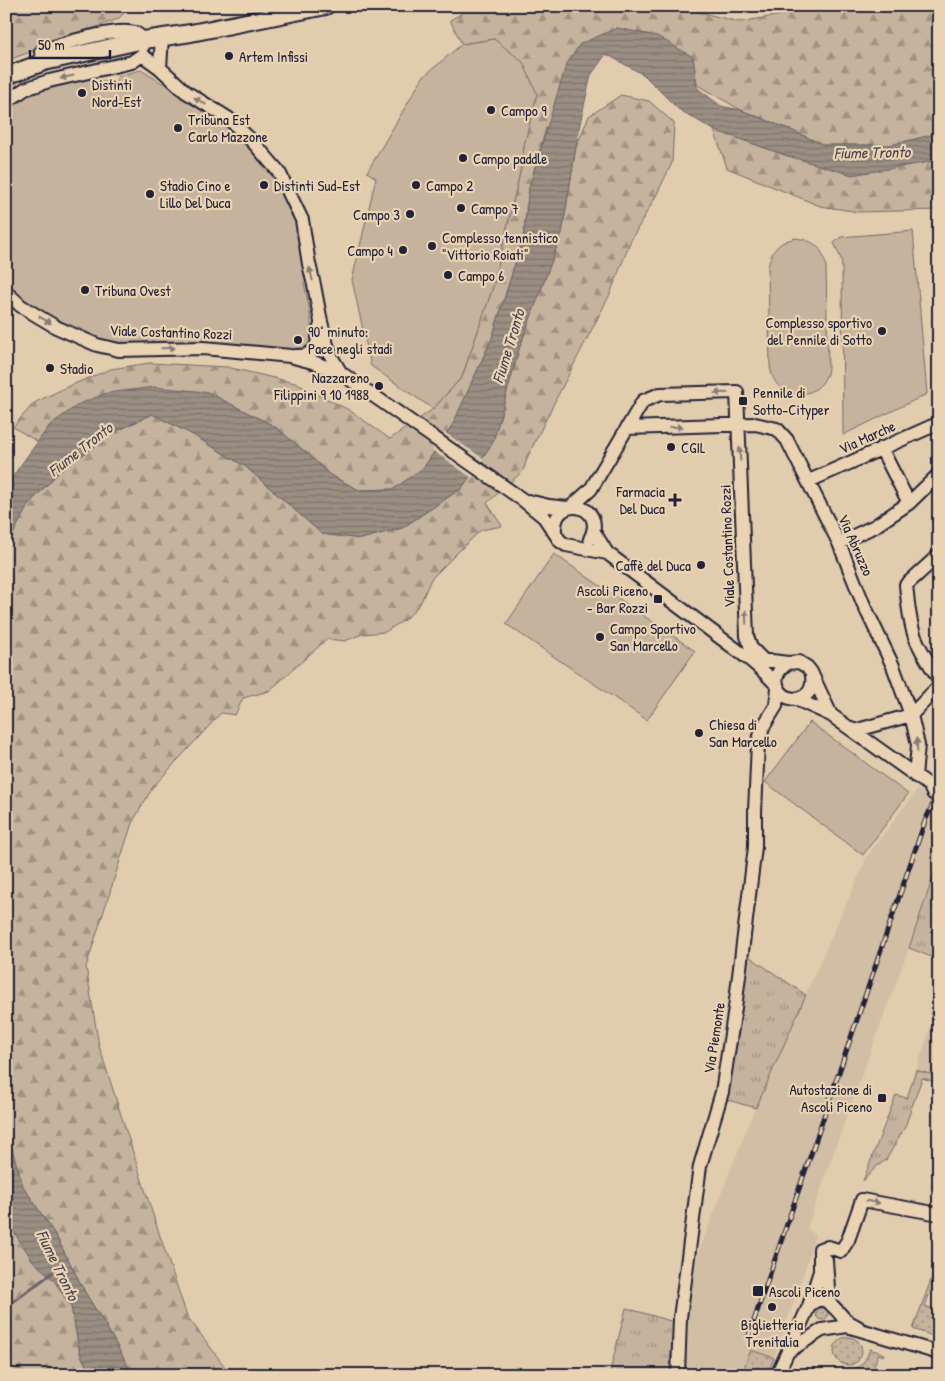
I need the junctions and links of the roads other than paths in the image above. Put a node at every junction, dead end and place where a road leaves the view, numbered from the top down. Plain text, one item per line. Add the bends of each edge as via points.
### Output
1 (326, 6) edge
2 (162, 37) junction
3 (143, 47) junction
4 (41, 52) dead end
5 (160, 68) junction
6 (6, 76) tunnel mouth
7 (6, 102) edge
8 (6, 292) edge
9 (320, 322) junction
10 (290, 356) junction
11 (343, 374) junction
12 (939, 423) edge
13 (738, 425) junction
14 (627, 428) junction
15 (881, 448) junction
16 (939, 474) edge
17 (809, 481) junction
18 (591, 489) junction
19 (523, 500) junction
20 (909, 503) junction
21 (569, 507) junction
22 (590, 514) junction
23 (555, 532) junction
24 (594, 532) junction
25 (839, 543) junction
26 (577, 546) junction
27 (607, 553) junction
28 (939, 555) edge
29 (749, 659) junction
30 (763, 660) junction
31 (788, 663) junction
32 (812, 676) junction
33 (939, 679) edge
34 (777, 686) junction
35 (939, 686) edge
36 (793, 698) junction
37 (776, 706) junction
38 (831, 715) junction
39 (911, 715) junction
40 (854, 731) junction
41 (915, 776) junction
42 (934, 786) edge
43 (939, 796) edge
44 (939, 1214) edge
45 (834, 1249) junction
46 (832, 1306) junction
47 (808, 1309) junction
48 (825, 1329) junction
49 (871, 1334) junction
50 (788, 1352) junction
51 (938, 1353) edge
52 (678, 1375) edge
53 (777, 1375) edge

1 - 2 main road
2 - 3 main road
2 - 5 street
3 - 4 street, Viale Costantino Rozzi via 137,33 125,32 90,37
3 - 5 street, Viale Costantino Rozzi
3 - 6 main road via 44,62
3 -> 7 street via 132,62 49,81 25,89
9 -> 5 street, Viale Costantino Rozzi via 302,220 279,172 228,118 186,92
8 -> 10 street, Viale Costantino Rozzi via 21,306 56,327 97,345 119,350 203,348
9 - 10 street, Viale Costantino Rozzi via 315,349 308,355
9 - 11 street, Viale Costantino Rozzi via 332,358
10 - 11 street, Viale Costantino Rozzi
11 - 19 street, Viale Costantino Rozzi
12 - 15 street, Via Marche
14 -> 13 street
13 -> 14 street, Viale Costantino Rozzi via 737,392 660,394 643,401
13 - 17 street, Via Abruzzo via 754,424 777,429 788,440
30 -> 13 street, Viale Costantino Rozzi via 747,636
14 - 18 street, Viale Costantino Rozzi
15 - 17 street, Via Marche
15 - 20 street
16 - 20 street
17 - 25 street, Via Abruzzo
18 - 21 street, Viale Costantino Rozzi
18 - 22 street, Viale Costantino Rozzi
19 - 21 street, Viale Costantino Rozzi
19 - 23 street, Viale Costantino Rozzi via 544,517
20 - 25 street via 875,526
21 - 22 street, Viale Costantino Rozzi via 582,508
21 - 23 street, Viale Costantino Rozzi via 557,517
22 - 24 street, Viale Costantino Rozzi
23 - 26 street, Viale Costantino Rozzi via 566,545
24 - 26 street via 588,542
24 - 27 street, Viale Costantino Rozzi
25 - 39 street, Via Abruzzo
26 - 27 street, Viale Costantino Rozzi
27 - 29 street, Viale Costantino Rozzi
28 - 33 street via 906,585 914,636
29 - 30 street, Viale Costantino Rozzi
29 - 34 street, Viale Costantino Rozzi
30 - 31 street, Viale Costantino Rozzi
31 - 32 street, Viale Costantino Rozzi via 802,663
31 - 34 street via 777,674
32 - 36 street via 809,691 804,696
32 - 38 street, Viale Costantino Rozzi
34 - 36 street, Viale Costantino Rozzi via 782,694
34 - 37 street, Via Piemonte
35 - 39 street
36 - 37 street
36 - 38 street, Viale Costantino Rozzi
37 - 52 street, Via Piemonte via 763,727 758,743 755,846 735,1008 722,1092 700,1166 680,1318
38 - 40 street, Viale Costantino Rozzi
39 - 40 street
41 -> 39 street, Via Abruzzo via 918,745
40 - 41 street, Viale Costantino Rozzi
41 - 42 street, Viale Costantino Rozzi
42 - 43 street, Viale Costantino Rozzi via 933,793
45 -> 44 street via 848,1240 862,1200
45 - 46 street via 826,1257
45 - 47 street via 820,1249 820,1271
46 - 47 street via 818,1300
46 - 48 street via 836,1318
46 - 49 street via 848,1322
47 - 48 street via 807,1317 812,1326
47 - 50 street
48 - 49 street via 847,1326
48 - 50 street
49 - 51 street
50 - 53 street

